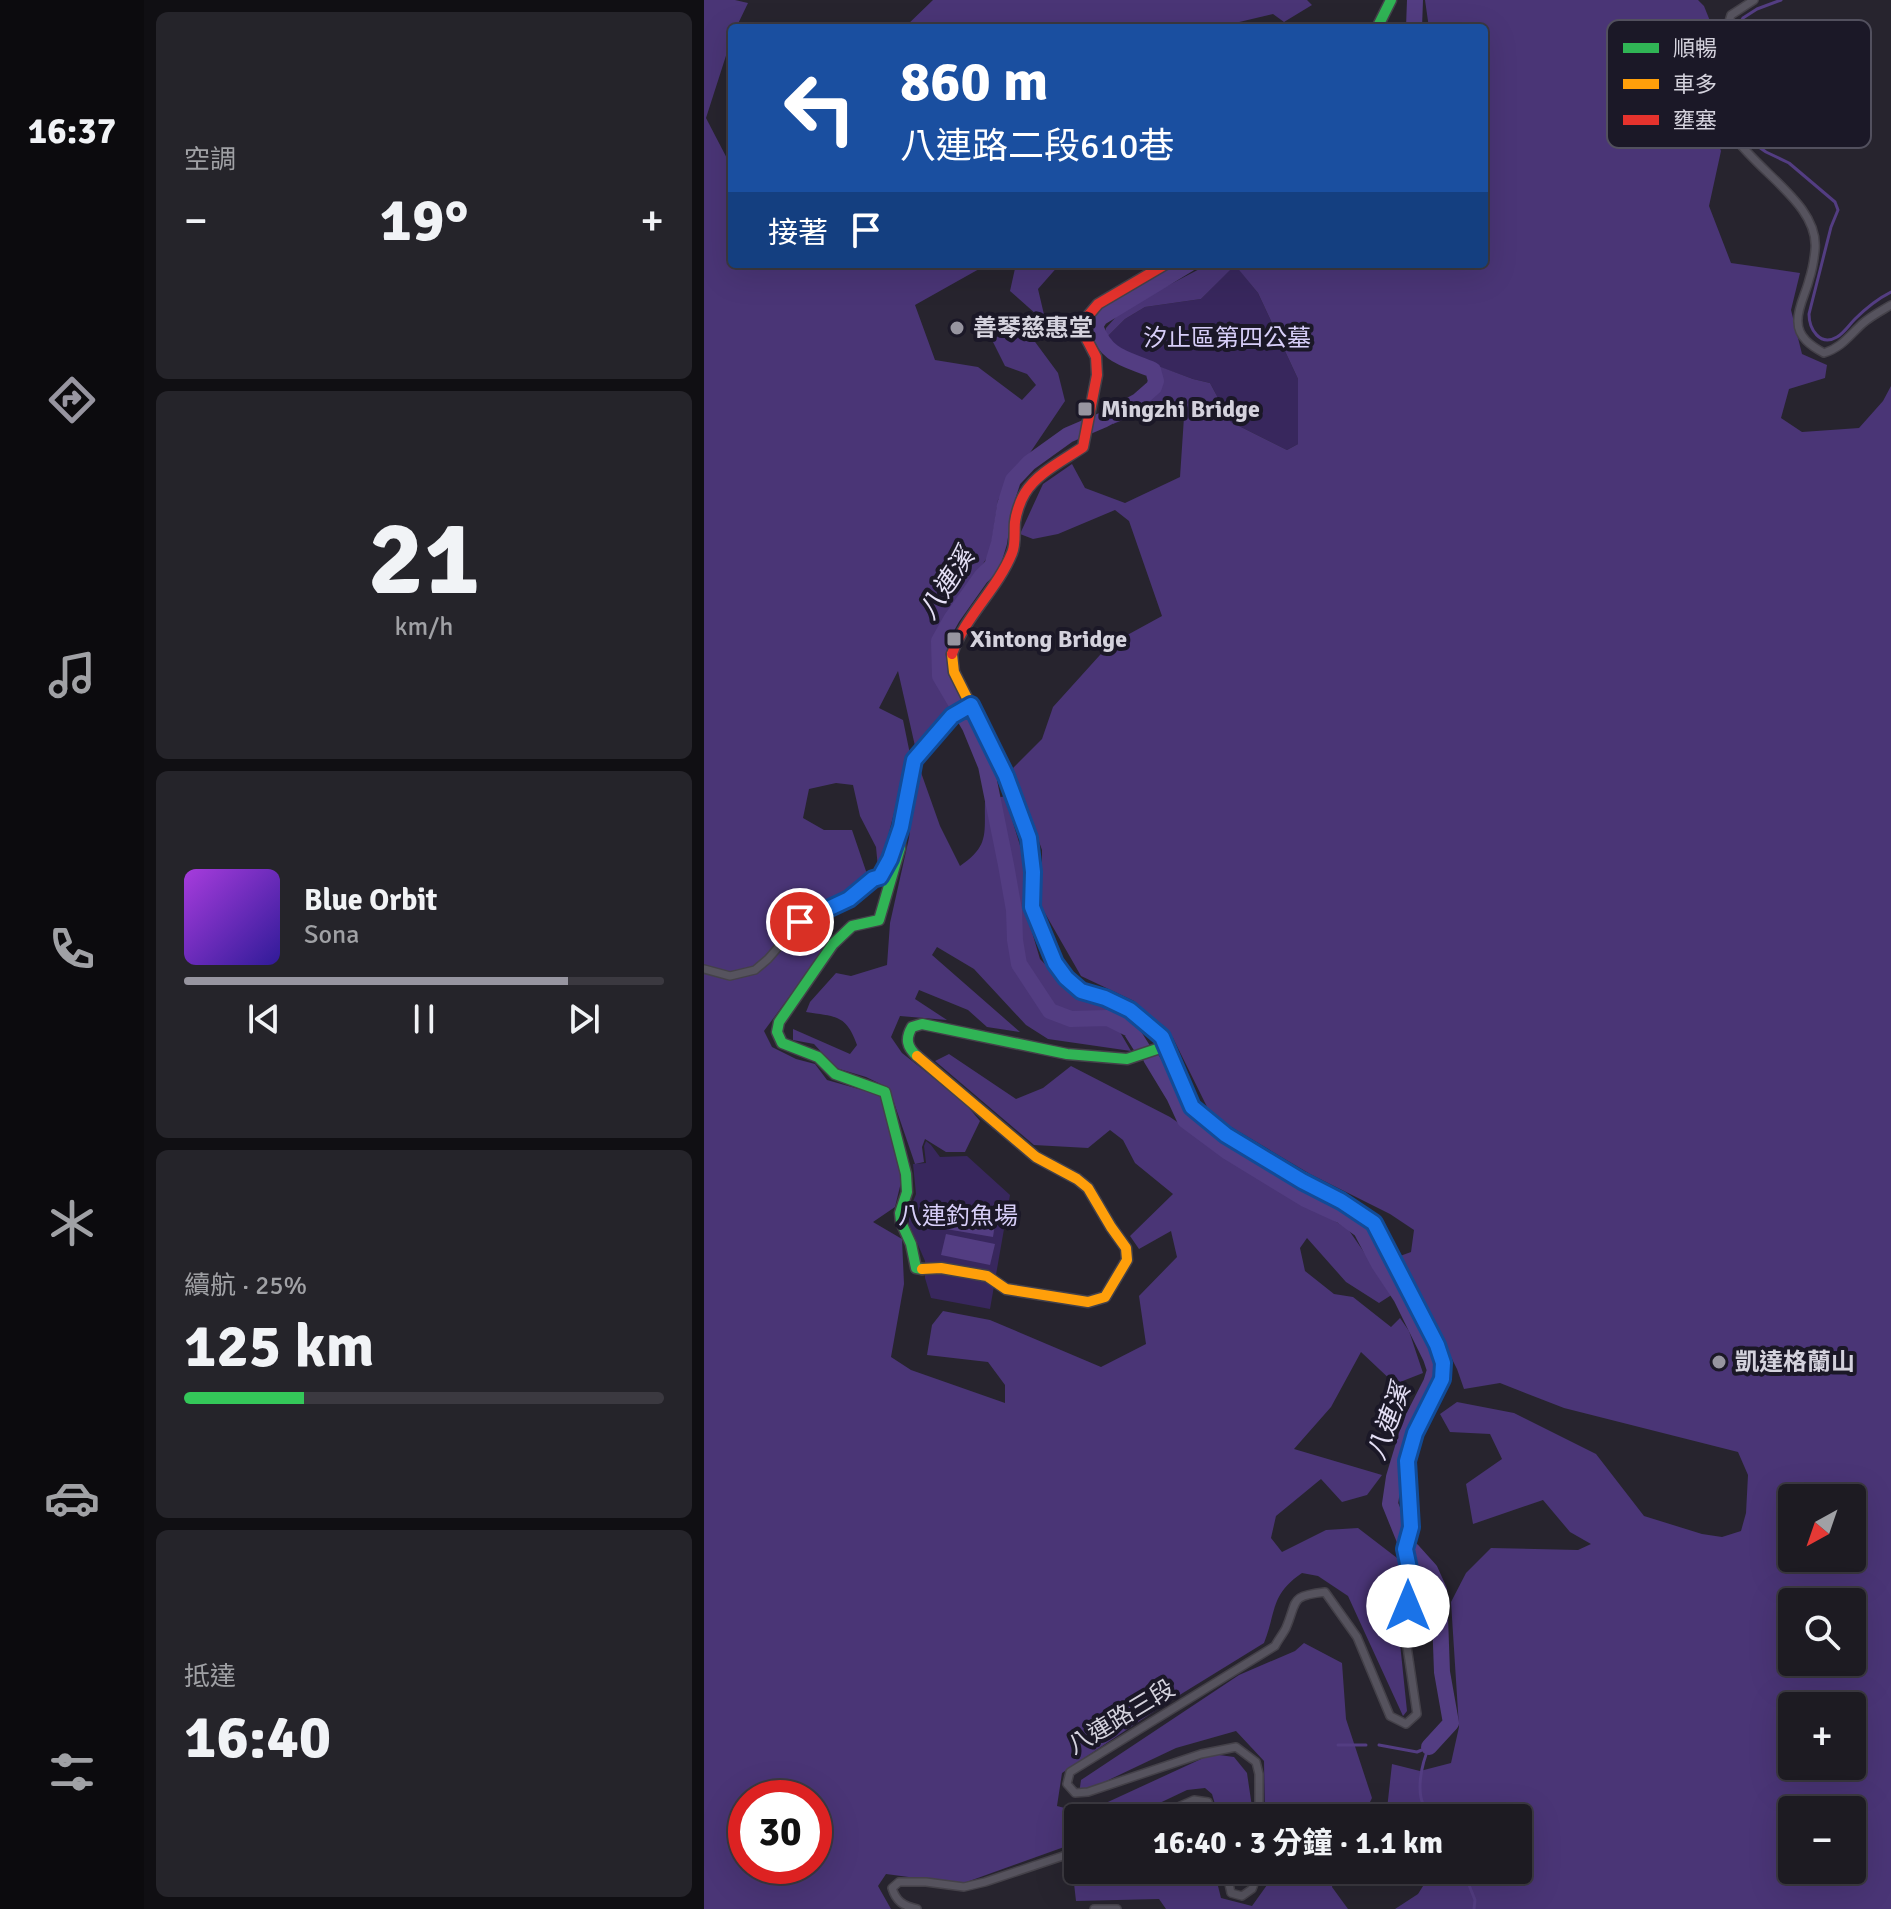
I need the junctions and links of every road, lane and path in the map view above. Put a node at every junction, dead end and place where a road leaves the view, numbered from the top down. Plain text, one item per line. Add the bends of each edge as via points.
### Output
1 (1391, 0) edge
2 (1754, 0) edge
3 (1730, 20) edge
4 (1379, 24) edge
5 (1743, 148) edge
6 (1159, 268) edge
7 (1891, 305) edge
8 (969, 706) junction
9 (901, 827) junction
10 (704, 969) edge
11 (1166, 1046) junction
12 (1405, 1549) joint
13 (1185, 1804) edge
14 (1209, 1804) edge
15 (1259, 1804) edge
16 (1064, 1856) edge
17 (1229, 1884) edge
18 (1254, 1884) edge
19 (917, 1909) edge
20 (1094, 1909) edge
21 (1117, 1909) edge

1 - 4 street
2 - 3 street
5 - 7 street via 1792,198 1815,233 1798,322 1811,346 1824,353 1834,350
6 - 8 street via 1098,304 1087,317 1083,332 1096,357 1097,375 1083,447 1025,493 1015,518 1014,550 957,640 954,672
8 - 9 street via 952,716 914,760
8 - 11 street via 1006,776 1029,838 1032,907 1055,963 1081,991 1130,1010
9 - 10 street via 880,877 800,922 755,970 730,976
9 - 11 street via 879,920 852,926 833,944 777,1032 782,1043 818,1057 835,1074 885,1092 906,1174 901,1222 916,1268 987,1276 1006,1289 1088,1302 1105,1297 1127,1260 1126,1248 1088,1188 1036,1157 915,1055 907,1036 912,1027 922,1024 1067,1054 1127,1059
11 - 12 street via 1192,1107 1226,1135 1374,1223 1437,1345 1442,1379 1407,1461 1411,1527
12 - 15 street, 八連路三段 via 1411,1578 1405,1633 1417,1714 1406,1724 1390,1716 1357,1637 1325,1592 1306,1594 1295,1601 1275,1646 1070,1772 1067,1784 1075,1793 1088,1792 1236,1747 1256,1762
13 - 14 street
16 - 19 street via 964,1887 899,1882 892,1888 895,1899
17 - 18 street via 1231,1893 1242,1896
20 - 21 street

